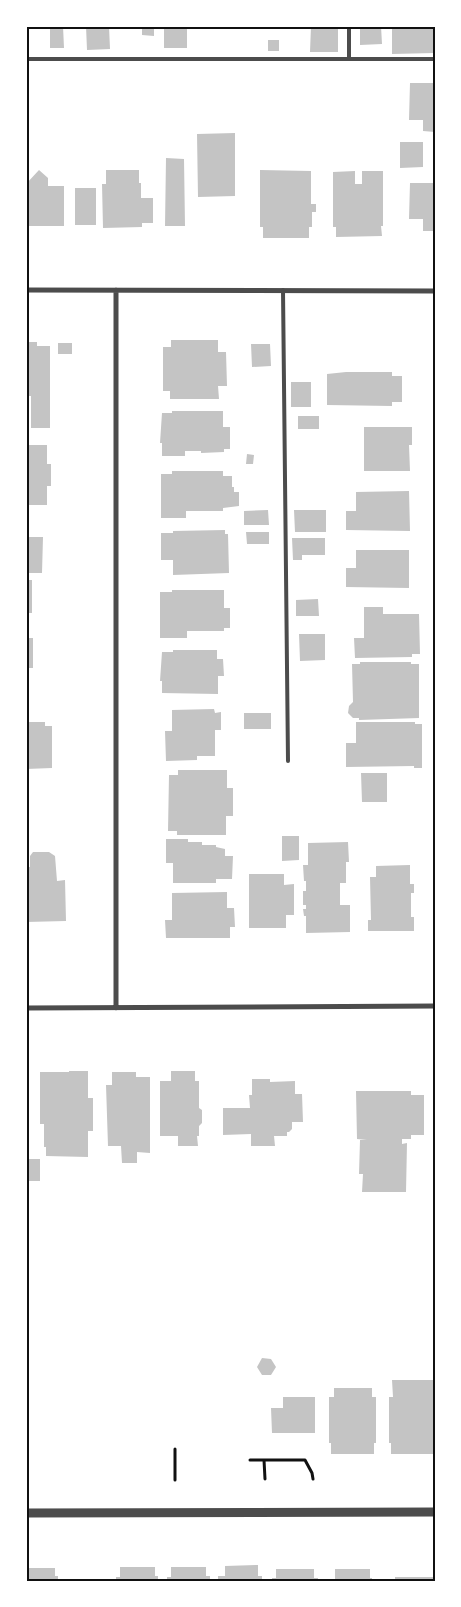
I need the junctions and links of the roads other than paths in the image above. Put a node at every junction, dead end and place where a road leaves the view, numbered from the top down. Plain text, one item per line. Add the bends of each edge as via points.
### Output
1 (349, 26) edge
2 (26, 59) edge
3 (349, 59) junction
4 (435, 59) edge
5 (26, 290) edge
6 (116, 290) junction
7 (283, 290) junction
8 (435, 291) edge
9 (288, 761) dead end
10 (435, 1006) edge
11 (26, 1008) edge
12 (116, 1008) junction
13 (435, 1512) edge
14 (26, 1513) edge

1 - 3 lane
2 - 3 lane
3 - 4 lane
5 - 6 street
6 - 7 street
6 - 12 street
7 - 8 street
7 - 9 lane
10 - 12 street
11 - 12 street
13 - 14 street

